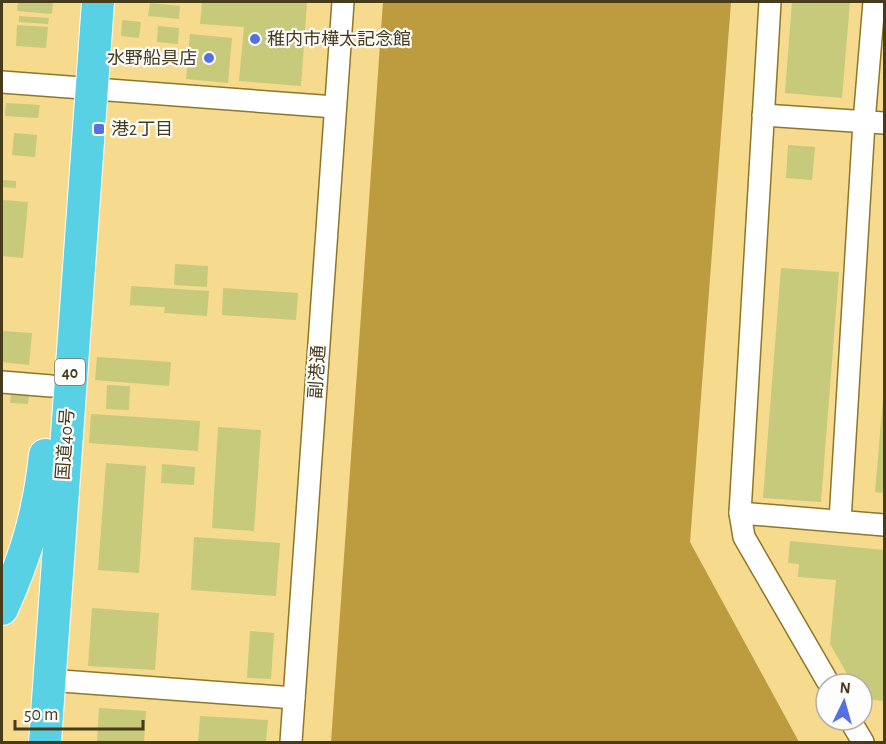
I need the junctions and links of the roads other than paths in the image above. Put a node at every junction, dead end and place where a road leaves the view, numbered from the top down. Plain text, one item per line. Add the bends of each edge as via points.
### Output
1 (80, 2) edge
2 (98, 2) edge
3 (343, 2) edge
4 (770, 2) edge
5 (873, 2) edge
6 (2, 82) edge
7 (82, 87) junction
8 (335, 107) junction
9 (763, 115) junction
10 (874, 122) edge
11 (2, 382) edge
12 (51, 386) junction
13 (740, 513) junction
14 (840, 521) junction
15 (885, 525) edge
16 (2, 609) edge
17 (822, 672) edge
18 (48, 680) junction
19 (294, 698) junction
20 (45, 742) edge
21 (291, 742) edge

1 - 7 highway, 国道40号 / 40
2 - 7 highway, 国道40号 / 40
3 - 8 street, 副港通
4 - 9 street
5 - 10 street
6 - 7 street
7 - 8 street
7 - 12 highway, 国道40号 / 40
7 - 18 highway, 国道40号 / 40
8 - 19 street, 副港通
9 - 10 street
9 - 13 street
10 - 14 street
11 - 12 street
12 - 16 highway, 国道40号 / 40 via 36,515 26,552
13 - 14 street
13 - 17 street via 744,537
14 - 15 street
18 - 19 street
18 - 20 highway, 国道40号 / 40
19 - 21 street, 副港通

